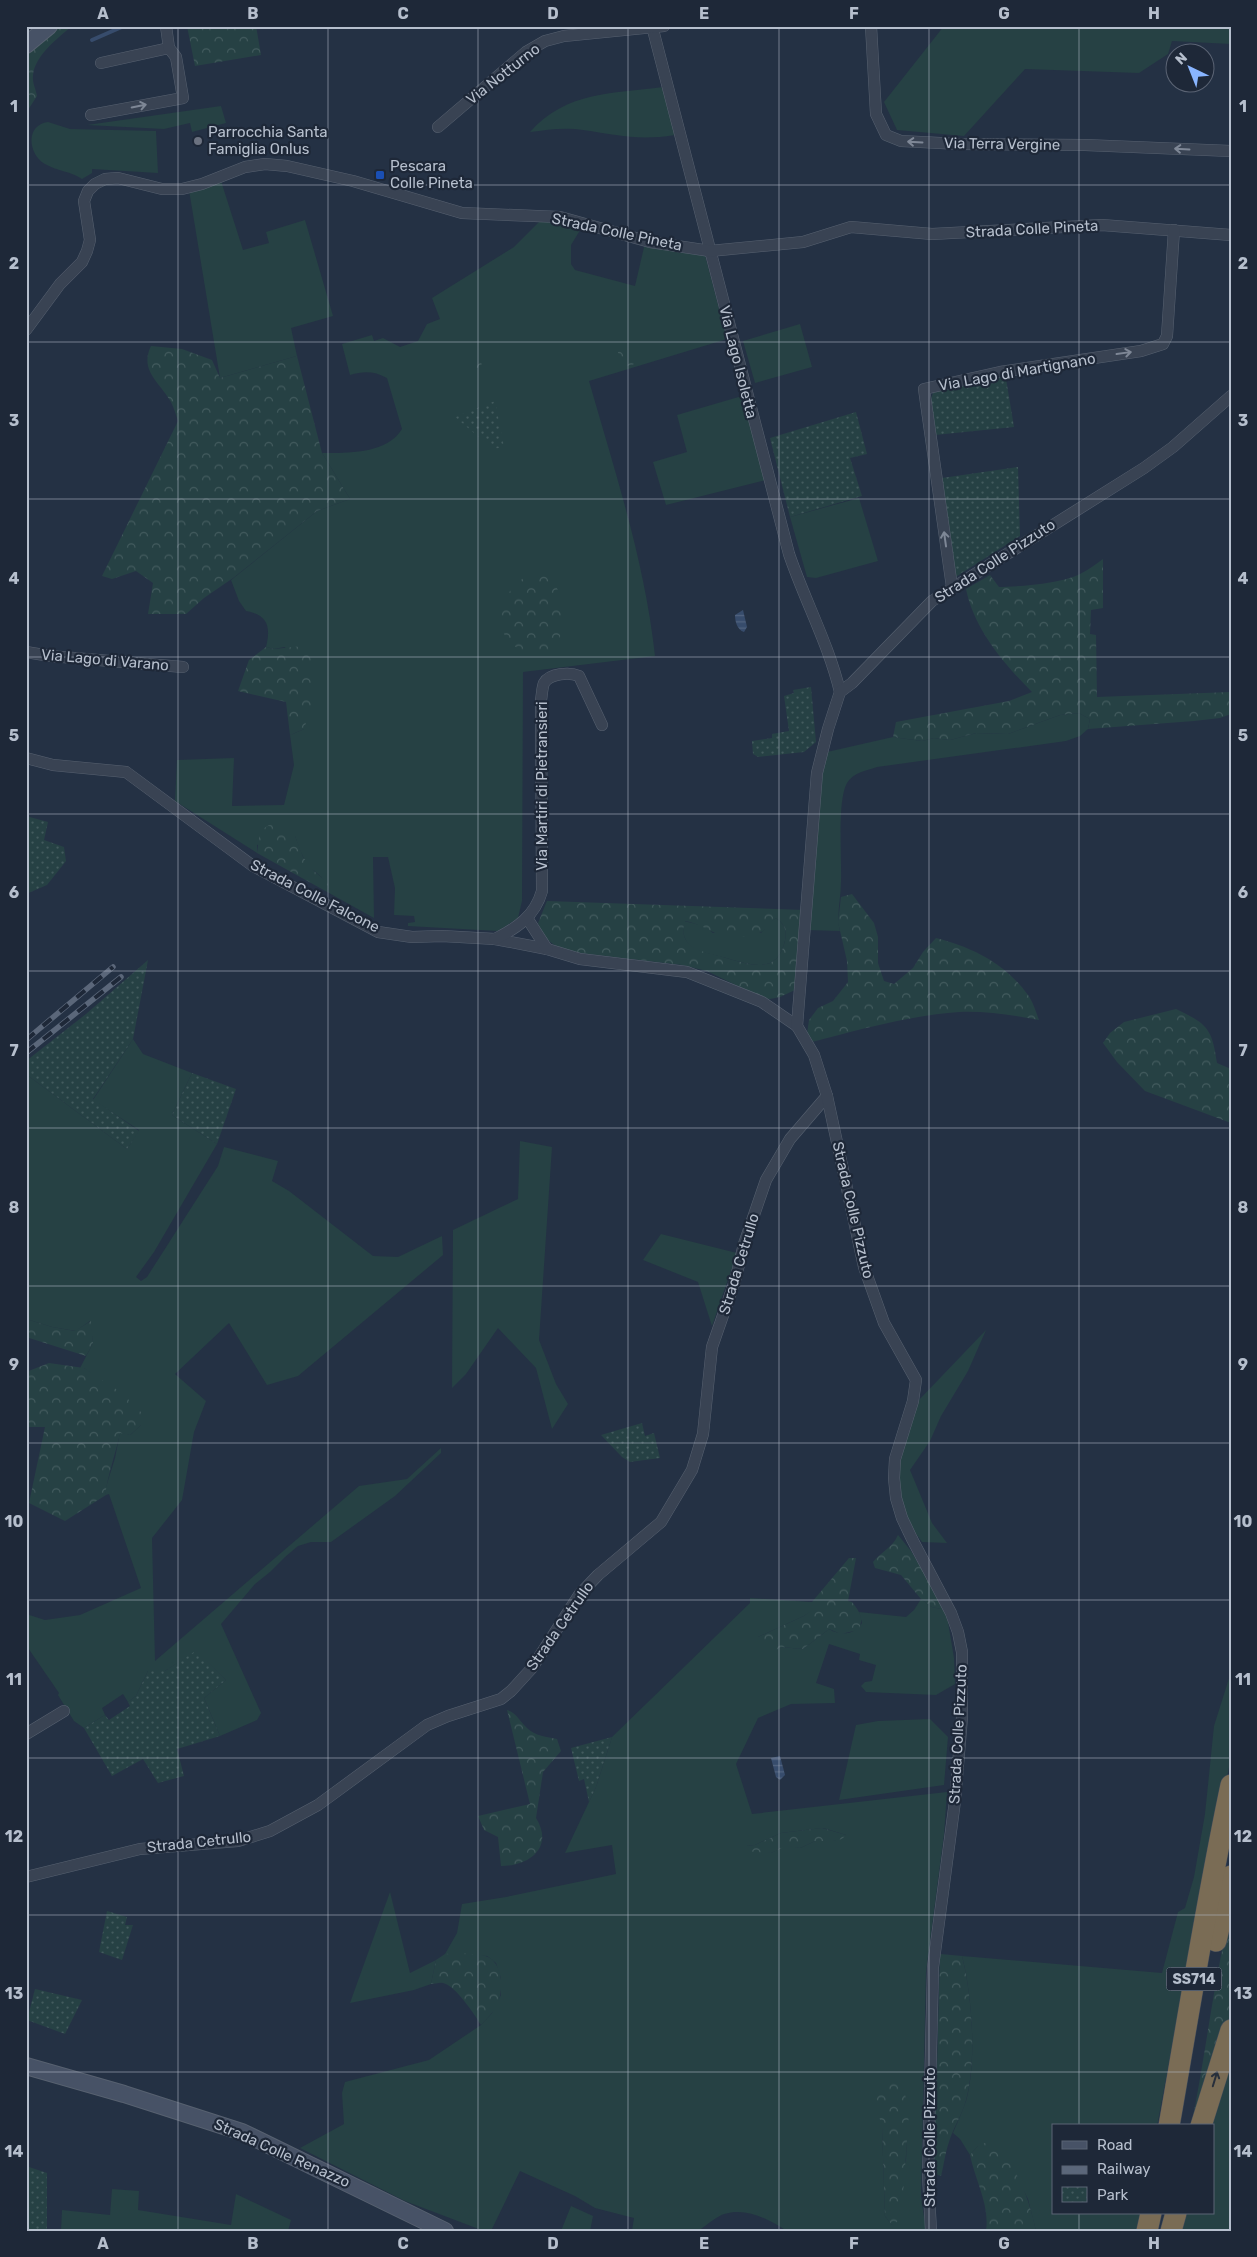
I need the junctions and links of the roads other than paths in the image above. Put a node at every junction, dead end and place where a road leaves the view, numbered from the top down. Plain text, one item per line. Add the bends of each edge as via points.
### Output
1 (49, 26) edge
2 (166, 26) edge
3 (664, 26) edge
4 (871, 26) edge
5 (652, 27) edge
6 (26, 45) edge
7 (169, 48) junction
8 (101, 63) dead end
9 (91, 115) dead end
10 (438, 127) dead end
11 (1231, 152) edge
12 (1174, 230) junction
13 (1231, 235) edge
14 (710, 251) junction
15 (26, 330) edge
16 (1231, 396) edge
17 (952, 587) junction
18 (26, 652) edge
19 (183, 667) dead end
20 (840, 692) junction
21 (602, 725) dead end
22 (26, 758) edge
23 (527, 918) junction
24 (495, 939) junction
25 (548, 949) junction
26 (797, 1026) junction
27 (827, 1096) junction
28 (64, 1710) dead end
29 (26, 1734) edge
30 (1231, 1785) edge
31 (1231, 1847) edge
32 (1231, 1876) edge
33 (26, 1877) edge
34 (1206, 1920) junction
35 (1231, 2030) edge
36 (26, 2066) edge
37 (1168, 2124) edge
38 (1183, 2124) edge
39 (1202, 2124) edge
40 (1151, 2214) edge
41 (1166, 2214) edge
42 (1176, 2214) edge
43 (445, 2231) edge
44 (931, 2231) edge
45 (1147, 2231) edge
46 (1162, 2231) edge
47 (1171, 2231) edge

1 - 6 street
2 - 7 street
3 - 5 street, Via Notturno
11 -> 4 street, Via Terra Vergine via 900,141 886,135 876,114
5 - 10 street, Via Notturno via 545,41 526,52
5 - 14 street, Via Lago Isoletta
7 - 8 street
9 -> 7 street via 183,98 176,57
12 - 13 street, Strada Colle Pineta
12 - 14 street, Strada Colle Pineta via 1102,225 932,234 851,228 803,242
17 -> 12 street, Via Lago di Martignano via 924,389 1000,372 1142,351 1163,344 1167,336
14 - 15 street, Strada Colle Pineta via 650,242 560,217 462,213 394,191 287,166 265,164 245,167 182,189 162,189 118,178 105,179 88,191 84,201 90,240 82,262 60,284
14 - 20 street, Via Lago Isoletta via 790,554 834,665
16 - 17 street, Strada Colle Pizzuto via 1144,468
17 - 20 street, Strada Colle Pizzuto via 911,620
18 - 19 street, Via Lago di Varano
20 - 26 street via 818,773
21 - 23 street, Via Martiri di Pietransieri via 580,676 573,673 559,675 544,683 541,700 542,891 540,900
22 - 24 street, Strada Colle Falcone via 68,768 126,772 253,866 378,932 412,937
23 - 24 street, Via Martiri di Pietransieri
23 - 25 street
24 - 25 street, Strada Colle Falcone
25 - 26 street, Strada Colle Falcone via 580,958 687,972 762,1002
26 - 27 street, Strada Colle Pizzuto via 814,1055
27 - 33 street, Strada Cetrullo via 790,1139 766,1180 712,1347 703,1434 692,1470 661,1522 579,1595 532,1668 511,1691 501,1699 427,1725 318,1805 270,1831 238,1841 140,1849
27 - 44 street, Strada Colle Pizzuto via 864,1267 884,1323 916,1380 895,1459 896,1498 912,1539 951,1613 962,1652 962,1717 955,1801 933,1967 928,2175
28 - 29 street
30 - 34 highway via 1211,1877
31 - 34 highway, SS714
32 - 38 highway, SS714 via 1214,1948
34 - 37 highway, SS714
39 -> 35 highway
36 - 43 street, Strada Colle Renazzo via 242,2132
40 - 45 highway
41 - 46 highway
42 - 47 highway

